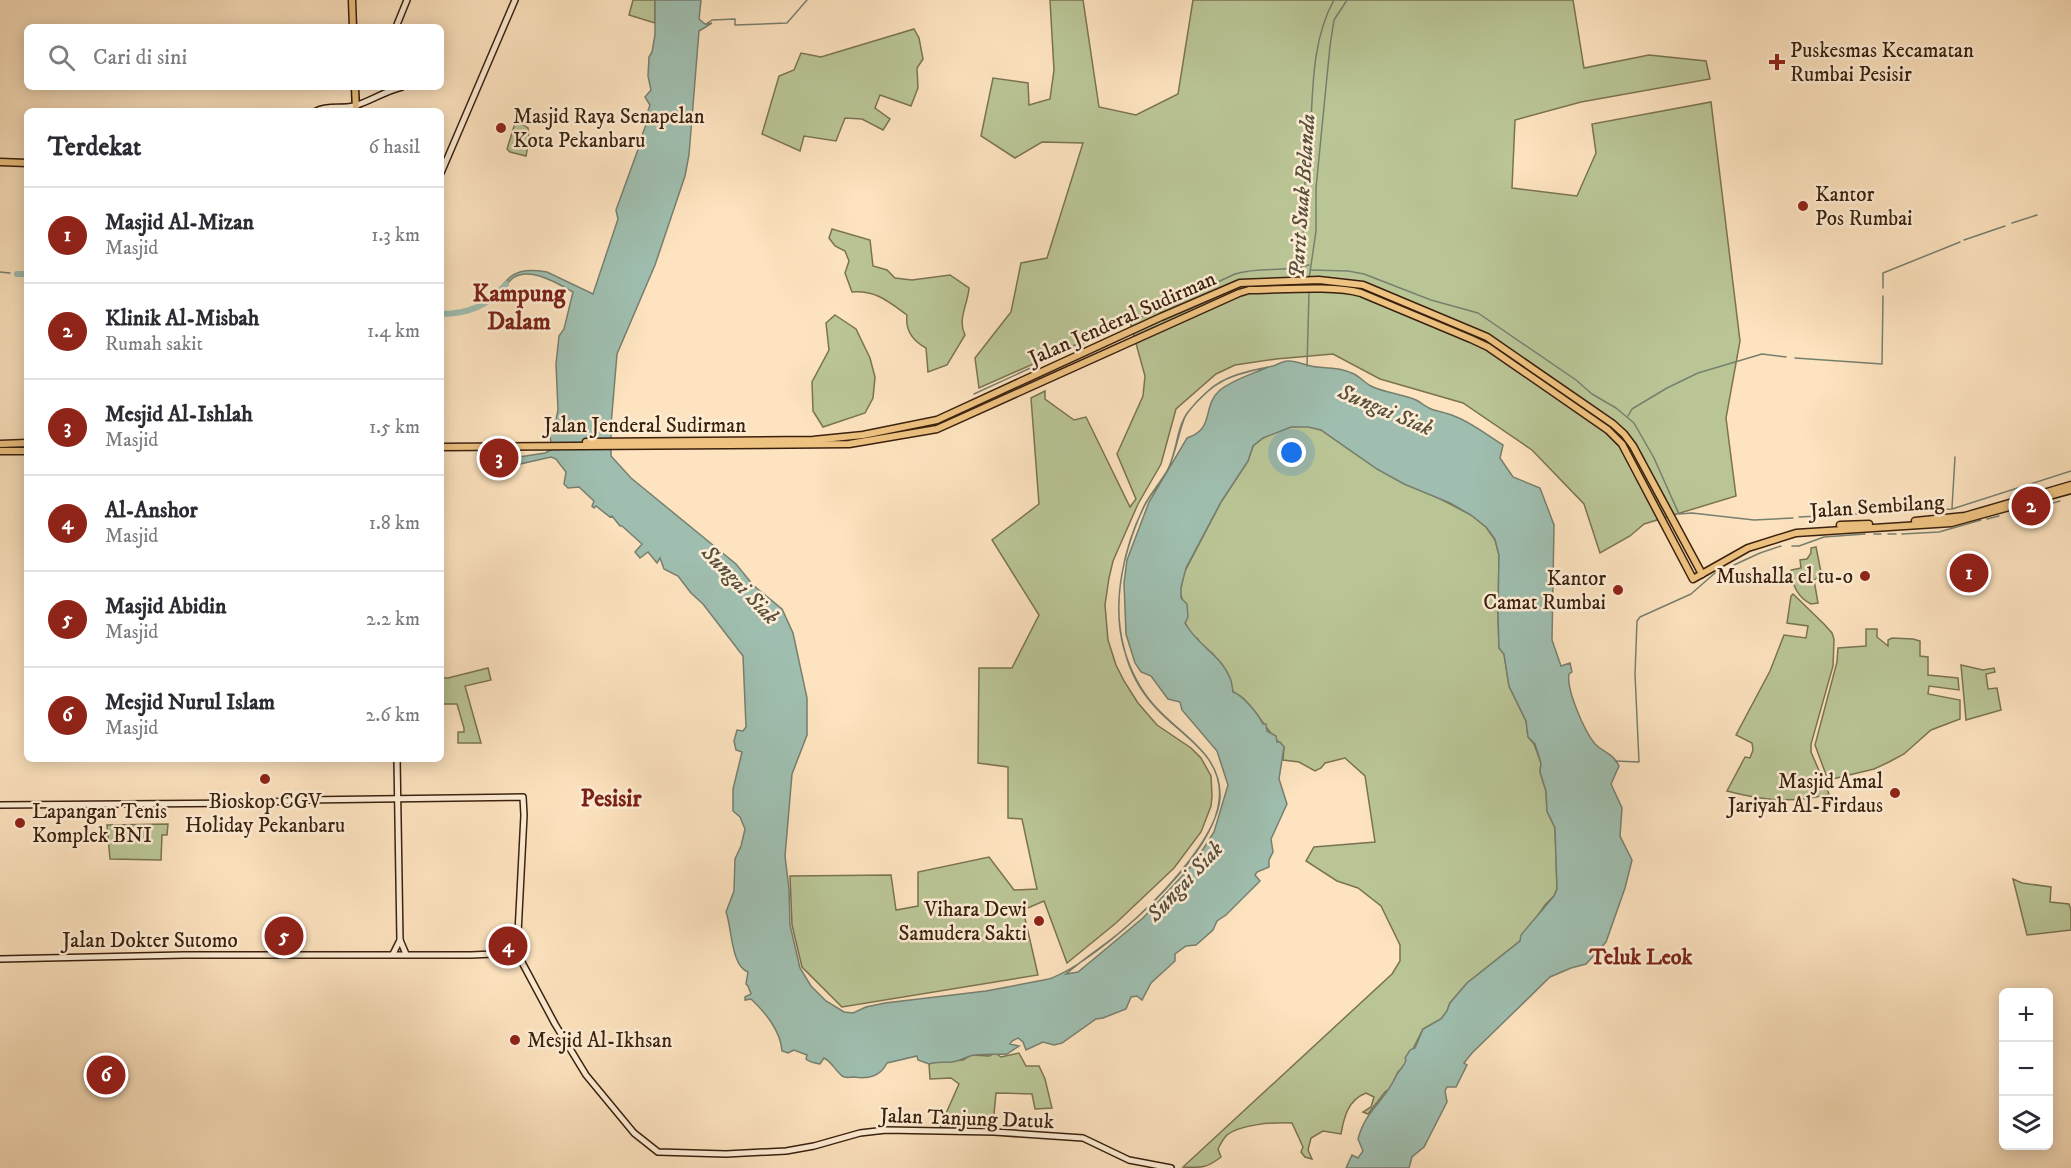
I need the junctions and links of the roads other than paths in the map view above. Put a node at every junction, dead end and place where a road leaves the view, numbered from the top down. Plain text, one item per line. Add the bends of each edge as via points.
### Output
1 (352, 0) edge
2 (407, 0) edge
3 (515, 0) edge
4 (353, 24) edge
5 (397, 24) edge
6 (355, 90) edge
7 (391, 90) edge
8 (322, 108) edge
9 (355, 108) edge
10 (0, 162) edge
11 (24, 164) edge
12 (444, 166) edge
13 (1073, 359) junction
14 (1077, 366) junction
15 (1534, 369) junction
16 (1541, 373) junction
17 (1529, 375) junction
18 (1536, 380) junction
19 (813, 442) junction
20 (24, 443) edge
21 (0, 444) edge
22 (444, 445) edge
23 (0, 451) edge
24 (24, 451) edge
25 (2071, 488) edge
26 (1701, 572) junction
27 (1692, 577) joint
28 (397, 762) edge
29 (397, 799) junction
30 (0, 805) edge
31 (399, 940) junction
32 (517, 953) junction
33 (393, 954) junction
34 (406, 954) junction
35 (0, 959) edge
36 (1171, 1168) edge

1 - 4 main road
2 - 5 main road
3 - 12 main road
6 - 9 main road
7 - 9 main road
8 - 9 main road
10 - 11 main road
13 - 14 main road
13 - 15 main road, Jalan Jenderal Sudirman via 1240,283 1319,280 1357,283 1479,333
13 - 19 main road, Jalan Jenderal Sudirman via 937,420
14 - 17 main road, Jalan Jenderal Sudirman via 1239,292 1319,290 1361,293 1488,347
14 - 19 main road, Jalan Jenderal Sudirman via 937,429 849,444
15 - 16 main road, Jalan Jenderal Sudirman
15 - 17 main road
16 - 18 main road
16 - 26 main road, Jalan Jenderal Sudirman via 1624,434
17 - 18 main road, Jalan Jenderal Sudirman
18 - 27 main road, Jalan Jenderal Sudirman via 1622,444
19 - 22 main road, Jalan Jenderal Sudirman
20 - 21 main road
23 - 24 main road
25 - 26 main road, Jalan Sembilang via 1951,523 1796,533 1748,548
26 - 27 main road, Jalan Sembilang
28 - 29 main road
29 - 30 main road
29 - 31 main road
29 - 32 main road via 524,797
31 - 33 main road
31 - 34 main road
32 - 34 main road, Jalan Dokter Sutomo
32 - 36 main road, Jalan Tanjung Datuk via 586,1075 634,1133 658,1152 786,1151 886,1130 994,1132 1084,1138 1130,1160
33 - 34 main road, Jalan Dokter Sutomo
33 - 35 main road, Jalan Dokter Sutomo

